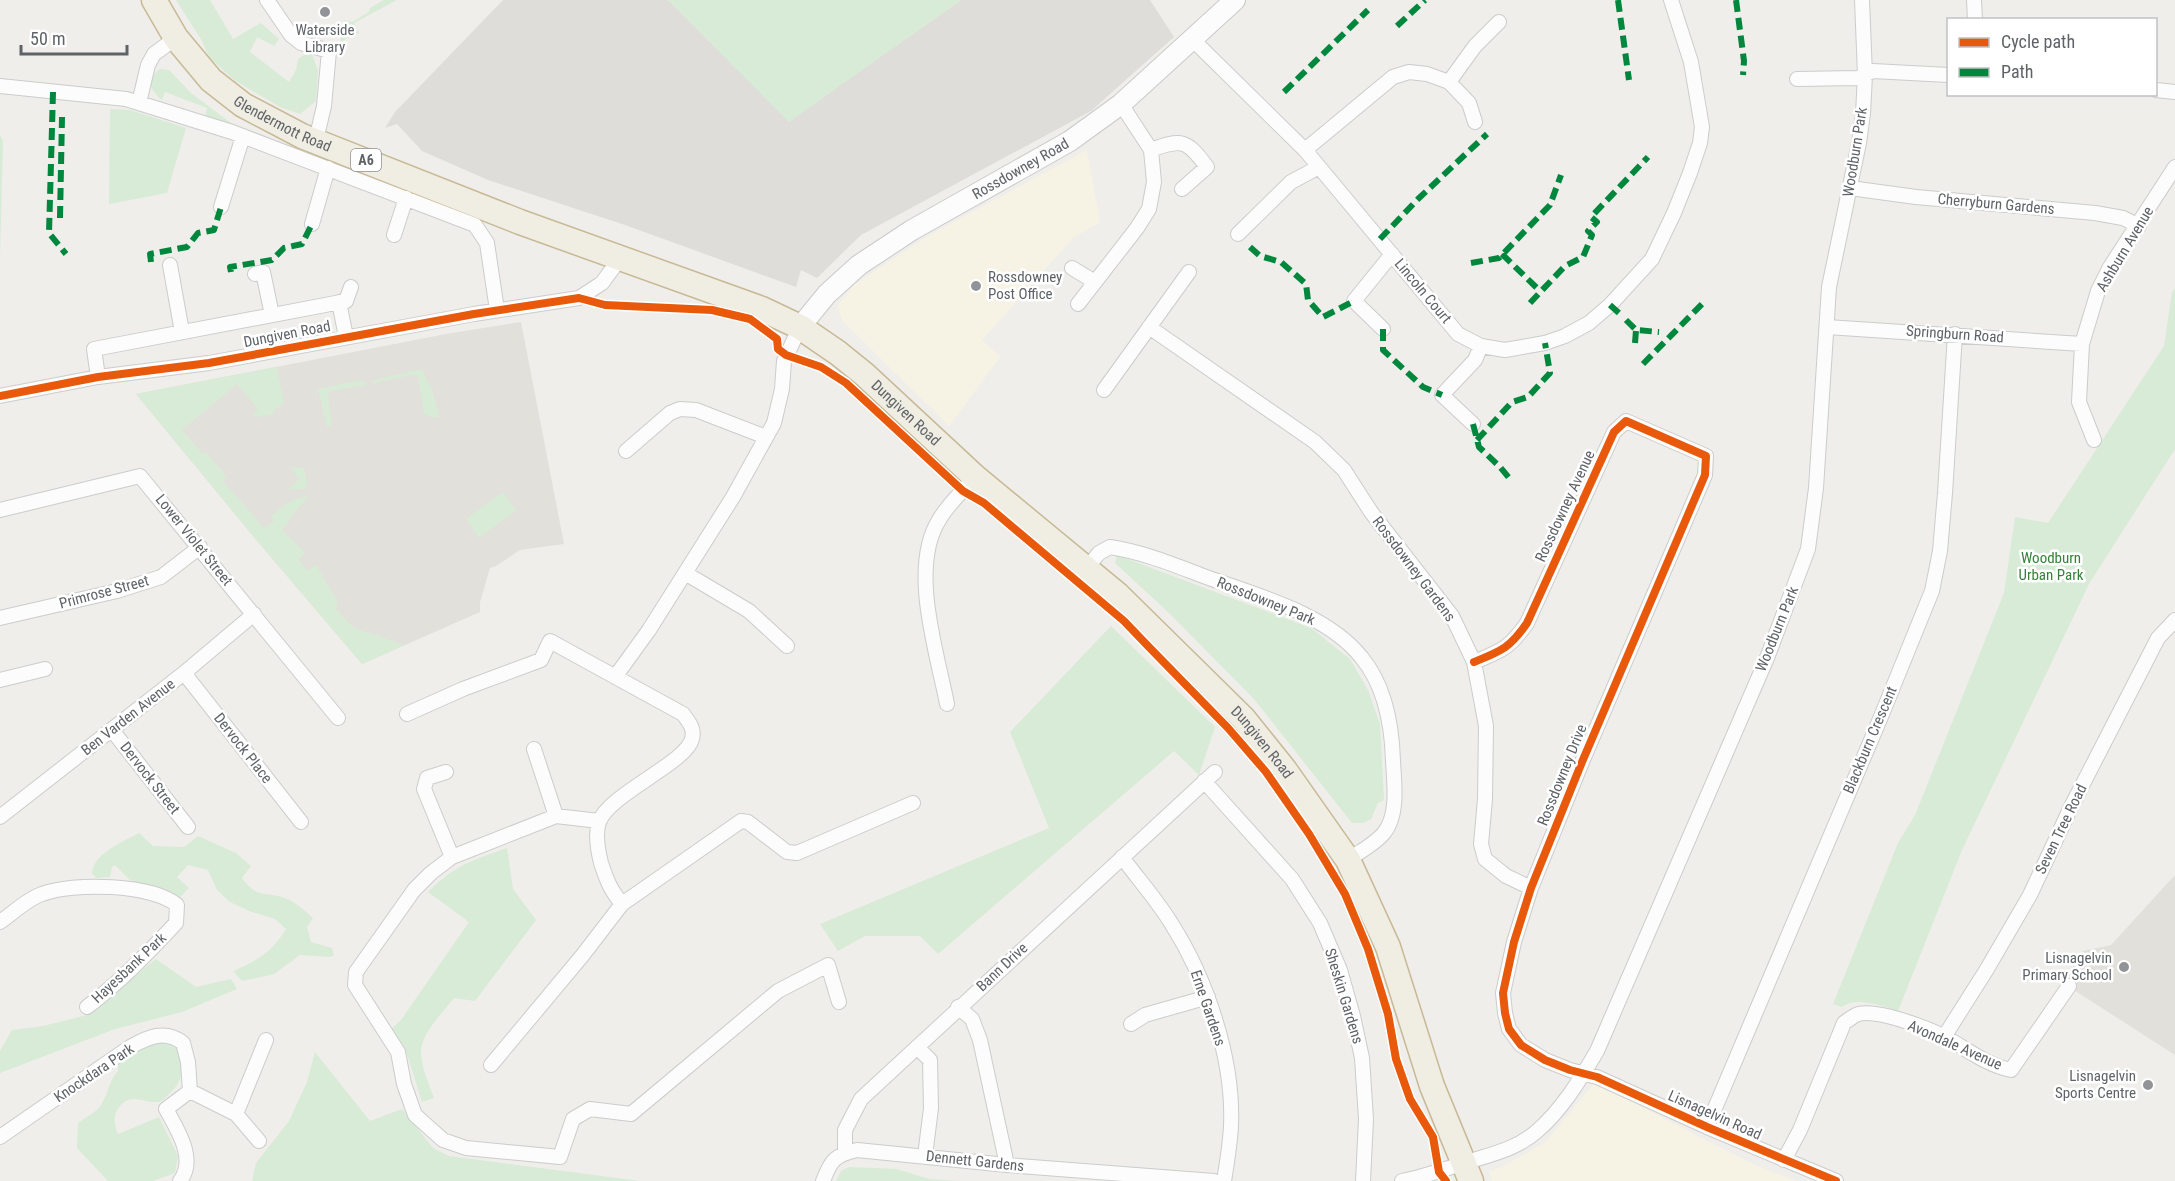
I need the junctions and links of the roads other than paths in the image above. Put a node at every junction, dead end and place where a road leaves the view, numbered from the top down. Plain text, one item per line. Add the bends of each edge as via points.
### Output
1 (154, 0) edge
2 (267, 0) edge
3 (1235, 0) edge
4 (1671, 0) edge
5 (1862, 0) edge
6 (1974, 0) edge
7 (1975, 18) edge
8 (1499, 22) dead end
9 (176, 38) junction
10 (1193, 40) junction
11 (1865, 75) junction
12 (1947, 75) edge
13 (1797, 79) dead end
14 (1449, 82) junction
15 (0, 86) edge
16 (2157, 90) edge
17 (2175, 92) edge
18 (140, 103) junction
19 (1121, 104) junction
20 (1475, 122) dead end
21 (243, 136) junction
22 (316, 140) junction
23 (1151, 150) junction
24 (1305, 150) junction
25 (1320, 167) junction
26 (2175, 167) edge
27 (328, 168) junction
28 (1850, 188) junction
29 (1182, 189) dead end
30 (406, 198) junction
31 (221, 207) dead end
32 (312, 224) dead end
33 (2139, 226) junction
34 (1238, 234) dead end
35 (394, 235) dead end
36 (1392, 254) junction
37 (621, 257) junction
38 (170, 265) dead end
39 (1072, 268) dead end
40 (1189, 272) dead end
41 (255, 274) dead end
42 (1095, 282) junction
43 (351, 287) dead end
44 (339, 302) junction
45 (1078, 304) dead end
46 (497, 310) junction
47 (272, 315) junction
48 (800, 327) junction
49 (1149, 327) junction
50 (1827, 327) junction
51 (1383, 330) dead end
52 (182, 332) junction
53 (1954, 334) junction
54 (346, 337) junction
55 (2082, 344) junction
56 (1481, 346) junction
57 (98, 377) junction
58 (1104, 390) dead end
59 (0, 396) edge
60 (1473, 424) dead end
61 (766, 437) junction
62 (2094, 440) dead end
63 (626, 451) dead end
64 (1706, 456) joint
65 (975, 477) junction
66 (0, 510) edge
67 (200, 547) junction
68 (1087, 568) junction
69 (685, 573) junction
70 (254, 614) junction
71 (0, 618) edge
72 (2175, 620) edge
73 (787, 646) dead end
74 (1474, 662) junction
75 (45, 669) dead end
76 (184, 673) junction
77 (615, 677) junction
78 (0, 680) edge
79 (947, 704) dead end
80 (407, 714) dead end
81 (338, 718) dead end
82 (112, 730) junction
83 (534, 749) dead end
84 (446, 772) dead end
85 (1210, 777) joint
86 (913, 803) dead end
87 (556, 816) junction
88 (0, 817) edge
89 (599, 821) junction
90 (301, 822) dead end
91 (188, 827) dead end
92 (452, 857) junction
93 (1122, 857) junction
94 (1348, 860) junction
95 (1531, 888) junction
96 (622, 904) junction
97 (0, 922) edge
98 (2069, 986) dead end
99 (1208, 997) junction
100 (839, 1002) dead end
101 (87, 1007) dead end
102 (958, 1007) junction
103 (1131, 1024) dead end
104 (1944, 1037) junction
105 (266, 1040) dead end
106 (917, 1047) junction
107 (491, 1065) dead end
108 (1583, 1074) junction
109 (190, 1091) junction
110 (236, 1114) junction
111 (1707, 1127) junction
112 (0, 1137) edge
113 (259, 1141) dead end
114 (845, 1153) junction
115 (925, 1156) junction
116 (1784, 1160) junction
117 (1006, 1165) junction
118 (1468, 1172) edge
119 (180, 1181) edge
120 (823, 1181) edge
121 (1214, 1181) edge
122 (1224, 1181) edge
123 (1363, 1181) edge
124 (1402, 1181) edge
125 (1836, 1181) edge

1 - 9 highway, Glendermott Road / A6
2 - 22 street via 291,35 302,43 329,51 324,106
3 - 10 main road, Rossdowney Road
4 - 56 street, Lincoln Court via 1691,62 1702,127 1690,173 1652,259 1620,297 1566,336 1545,344 1505,350
5 - 11 street, Woodburn Park
6 - 7 street
8 - 14 street via 1475,46
9 - 18 street via 154,54
9 - 22 highway, Glendermott Road / A6 via 211,80 243,105
10 - 19 main road, Rossdowney Road
10 - 24 street, Lincoln Court
11 - 12 street via 1873,71
11 - 13 street
11 - 28 street, Woodburn Park via 1859,143
14 - 20 street via 1469,103
14 - 24 street via 1409,72 1393,77
15 - 18 street
16 - 17 street
18 - 21 street
19 - 23 street
19 - 48 main road, Rossdowney Road via 1070,141 912,230 859,265 827,294
21 - 27 street
21 - 31 street
22 - 37 highway, Glendermott Road / A6 via 520,222
23 - 29 street via 1180,142 1194,149 1207,166
23 - 42 street via 1154,182 1149,209
24 - 25 street, Lincoln Court
25 - 34 street via 1291,182
25 - 36 street, Lincoln Court
26 - 33 street, Ashburn Avenue
27 - 30 street
27 - 32 street
28 - 33 street, Cherryburn Gardens via 2095,213 2123,218
28 - 50 street, Woodburn Park via 1829,287
30 - 35 street
30 - 46 street via 475,225 487,243
33 - 55 street, Ashburn Avenue via 2098,291
36 - 51 street via 1353,301
36 - 56 street, Lincoln Court via 1458,334
37 - 46 street, Dungiven Road via 602,283 579,298
37 - 48 highway, Dungiven Road / A6
38 - 52 street
39 - 42 street
40 - 49 street
41 - 47 street via 264,272
42 - 45 street
43 - 44 street via 346,301
44 - 47 street
44 - 54 street
46 - 54 street, Dungiven Road
47 - 52 street
48 - 61 street via 784,362 774,423
48 - 65 highway, Dungiven Road / A6 via 864,374
49 - 58 street
49 - 74 street, Rossdowney Gardens via 1315,442 1344,470 1371,512 1452,615
50 - 53 street, Springburn Road
50 - 108 street, Woodburn Park via 1808,549 1762,669 1602,1040
52 - 57 street via 94,349
53 - 55 street, Springburn Road
53 - 111 street, Blackburn Crescent via 1946,493 1932,591
54 - 57 street, Dungiven Road via 209,363
55 - 62 street, Ashburn Avenue via 2079,402
56 - 60 street via 1474,360 1442,395
57 - 59 street, Dungiven Road
61 - 63 street via 696,410 680,409
61 - 69 street
64 - 74 street, Rossdowney Avenue via 1626,421 1614,432 1527,623 1515,641
64 - 95 street, Rossdowney Drive via 1705,475
65 - 68 highway, Dungiven Road / A6
65 - 79 street via 939,520 928,545 924,581
66 - 67 street, Lower Violet Street via 140,476
67 - 70 street, Lower Violet Street
67 - 71 street, Primrose Street via 161,577
68 - 94 highway, Dungiven Road / A6 via 1243,718
68 - 94 street, Rossdowney Park via 1110,547 1133,550 1319,622 1364,659 1389,718 1393,814 1385,832
69 - 73 street via 750,611
69 - 77 street
70 - 76 street, Ben Varden Avenue
70 - 81 street, Lower Violet Street
72 - 104 street, Seven Tree Road via 2158,638 2030,895
74 - 95 street, Rossdowney Gardens via 1486,726 1481,844 1485,859 1506,876
75 - 78 street
76 - 82 street, Ben Varden Avenue
76 - 90 street, Dervock Place
77 - 80 street via 550,641 541,660
77 - 89 street via 683,714 692,725 692,740 683,752 611,806
82 - 88 street, Ben Varden Avenue
82 - 91 street, Dervock Street
83 - 87 street
84 - 92 street via 427,778 424,789
85 - 93 street, Bann Drive
85 - 123 street, Sheskin Gardens via 1292,879 1320,923 1340,970 1362,1058 1366,1119
86 - 96 street via 797,852 788,852 741,820
87 - 89 street
87 - 92 street
89 - 96 street via 597,849 609,887
92 - 100 street via 414,890 356,972 355,985 398,1052 415,1115 443,1140 466,1148 560,1157 573,1119 590,1109 630,1114 778,991 828,964
93 - 99 street, Erne Gardens via 1171,922
93 - 102 street, Bann Drive
94 - 118 highway, Dungiven Road / A6 via 1388,947 1432,1086
95 - 108 street, Rossdowney Drive via 1503,993 1509,1029 1521,1045 1545,1060
96 - 107 street
97 - 101 street, Hayesbank Park via 41,894 58,890 148,891 168,897 177,905 176,923 128,973
98 - 104 street, Avondale Avenue via 2012,1070 1996,1067
99 - 103 street via 1144,1015
99 - 122 street, Erne Gardens via 1229,1073 1231,1126
102 - 106 street, Bann Drive
102 - 117 street via 972,1019 980,1040
104 - 116 street, Avondale Avenue via 1877,1013 1857,1014 1844,1023
105 - 110 street
106 - 114 street, Bann Drive via 861,1099 845,1130
106 - 115 street via 930,1060 931,1108
108 - 111 street, Lisnagelvin Road
108 - 118 street, Woodburn Park via 1535,1133
109 - 110 street
109 - 112 street, Knockdara Park via 183,1043 167,1035 148,1037
109 - 119 street via 166,1109 187,1154 185,1175
110 - 113 street
111 - 116 street, Lisnagelvin Road
114 - 115 street, Dennett Gardens via 857,1150
114 - 120 street via 832,1159
115 - 117 street, Dennett Gardens
116 - 125 street, Lisnagelvin Road
117 - 121 street, Dennett Gardens
118 - 124 street via 1431,1174

